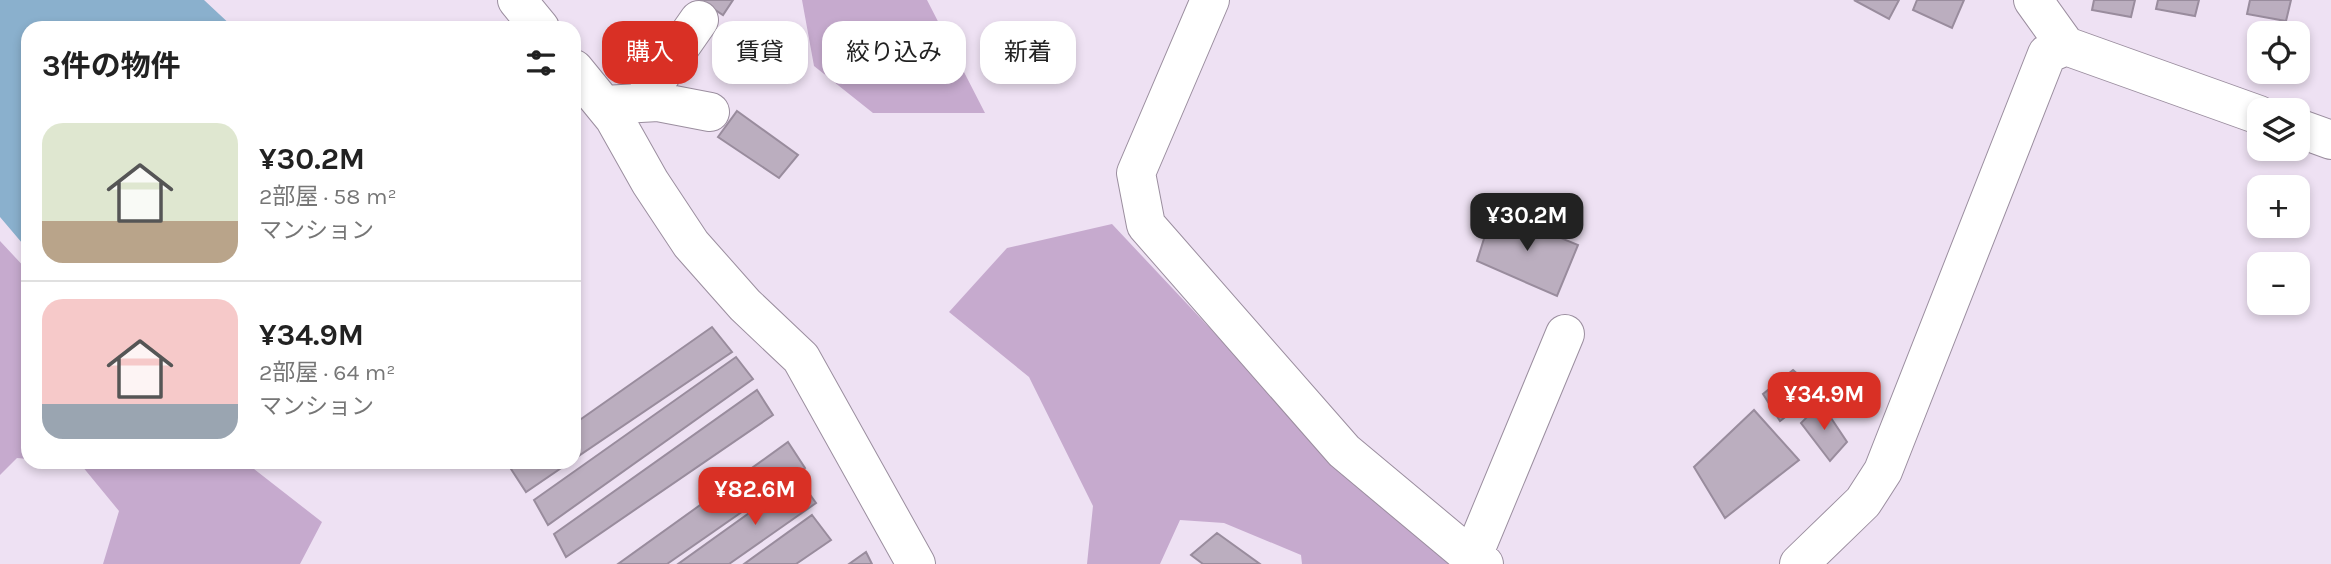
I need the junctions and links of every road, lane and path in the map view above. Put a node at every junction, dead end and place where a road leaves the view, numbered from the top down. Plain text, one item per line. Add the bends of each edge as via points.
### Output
1 (517, 0) edge
2 (1210, 0) edge
3 (2033, 0) edge
4 (699, 20) dead end
5 (534, 21) edge
6 (2066, 46) junction
7 (581, 77) edge
8 (641, 103) junction
9 (604, 105) junction
10 (2247, 111) edge
11 (710, 112) dead end
12 (2310, 132) edge
13 (2331, 140) edge
14 (1565, 334) dead end
15 (1478, 561) edge
16 (916, 564) edge
17 (1799, 564) edge

1 - 5 street
2 - 15 street via 1136,173 1146,225 1344,451
3 - 6 street
4 - 8 street
6 - 10 street
6 - 17 street via 2047,54 1883,471 1863,502
7 - 9 street
8 - 9 street
8 - 11 street
9 - 16 street via 691,244 801,358
12 - 13 street
14 - 15 street

